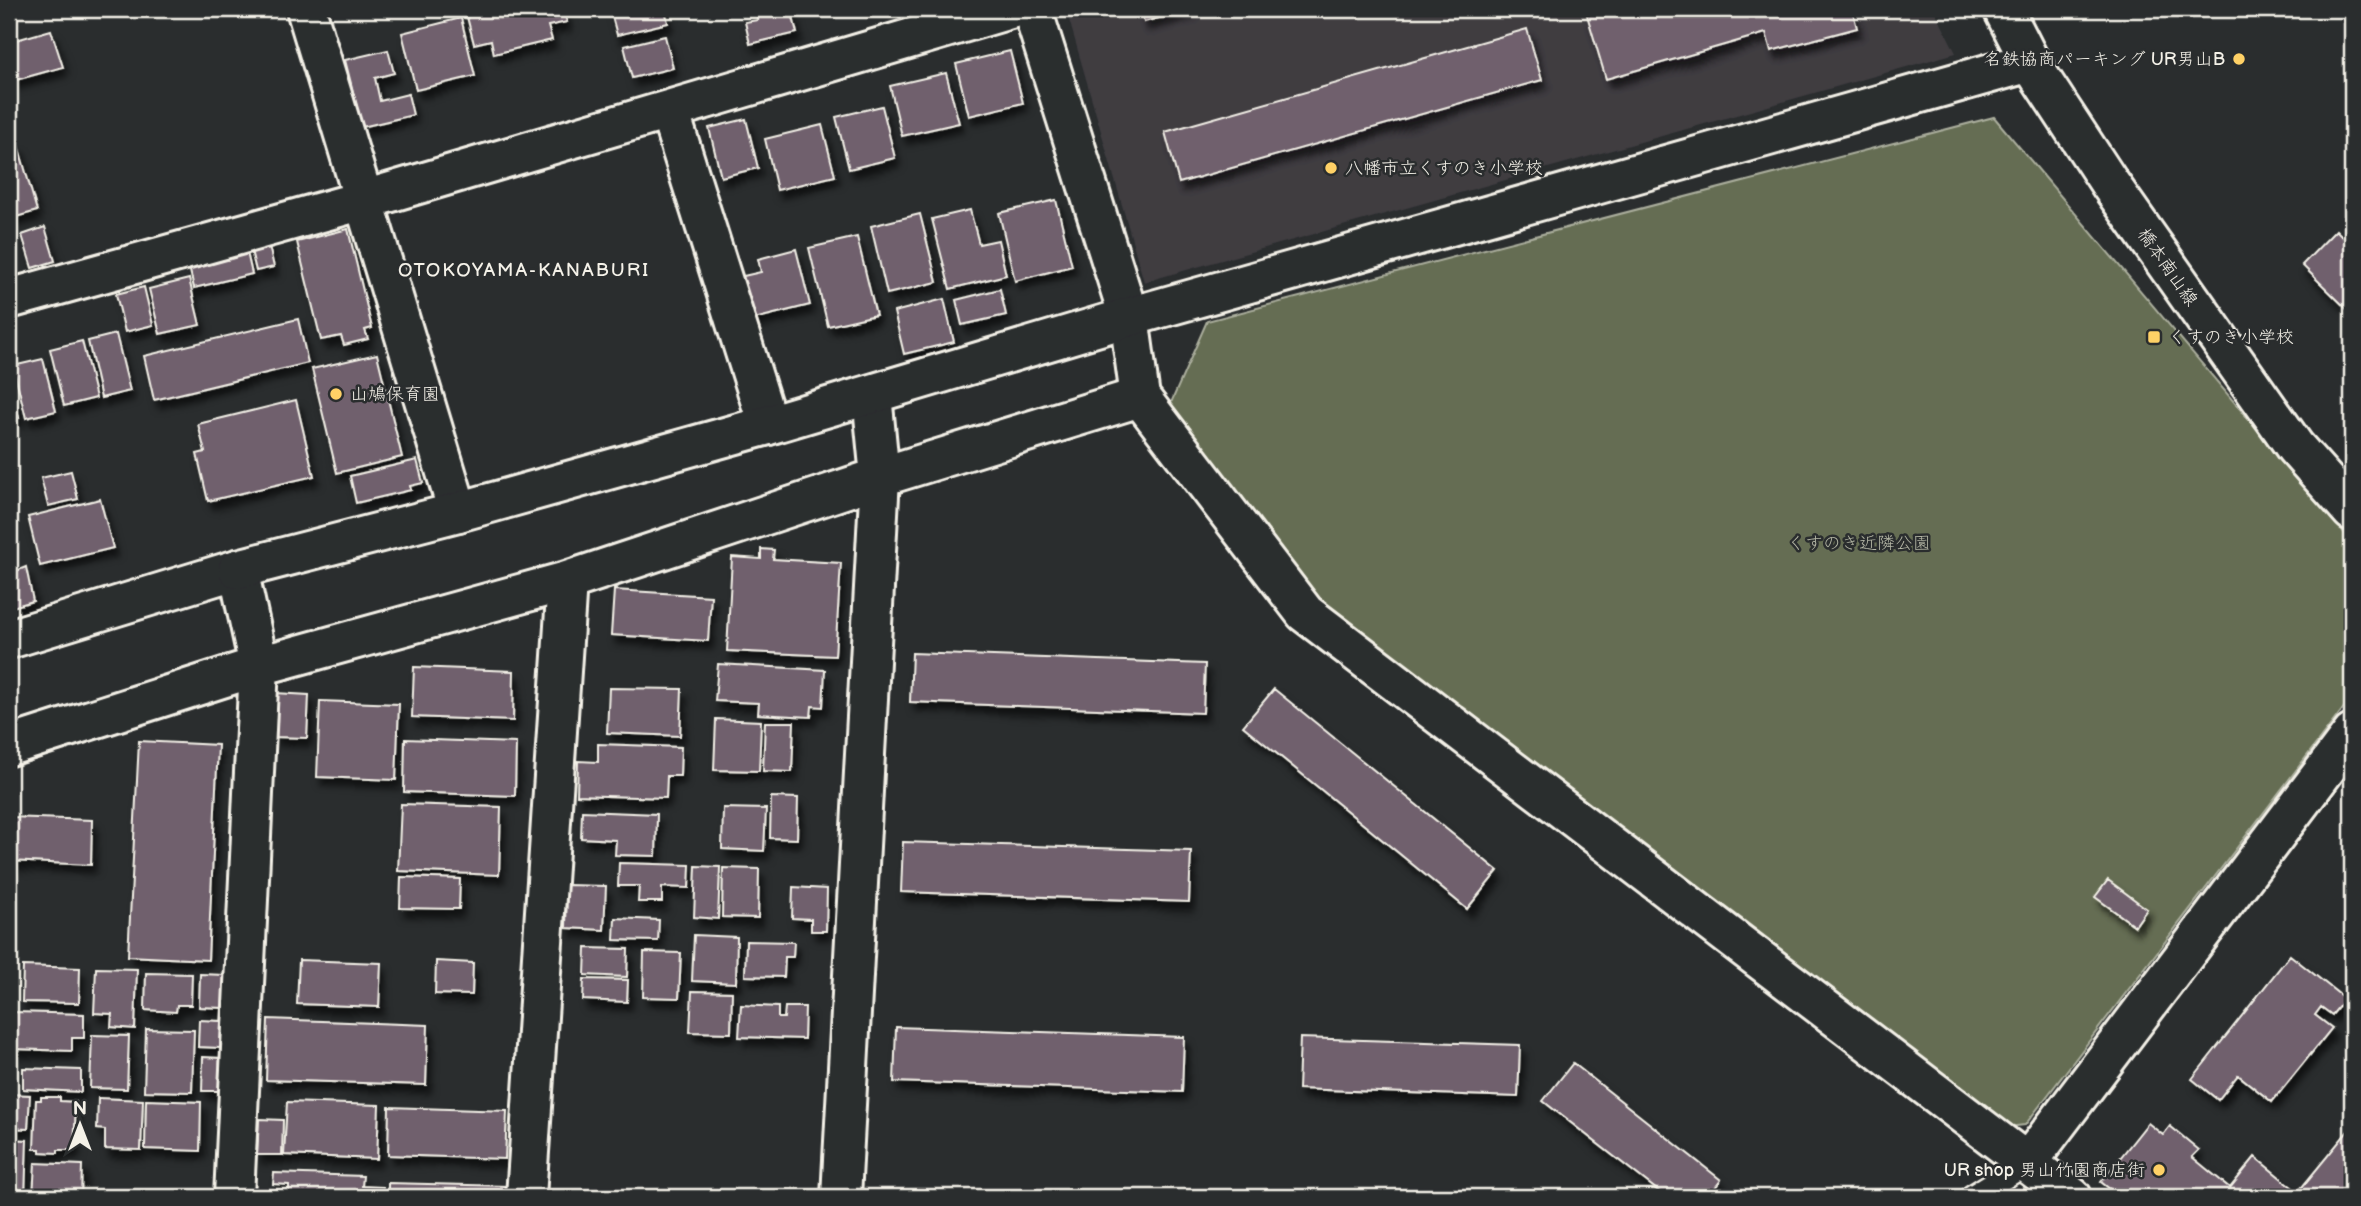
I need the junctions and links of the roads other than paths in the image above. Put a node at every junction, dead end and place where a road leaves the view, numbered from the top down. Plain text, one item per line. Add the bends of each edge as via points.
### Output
1 (306, 9) edge
2 (1010, 9) edge
3 (1032, 9) edge
4 (2003, 9) edge
5 (2030, 62) junction
6 (669, 110) junction
7 (364, 200) junction
8 (9, 299) edge
9 (1129, 317) junction
10 (872, 395) junction
11 (1140, 397) junction
12 (768, 425) junction
13 (880, 477) junction
14 (2352, 511) edge
15 (458, 512) junction
16 (238, 569) junction
17 (567, 581) junction
18 (9, 639) edge
19 (259, 666) junction
20 (2352, 734) edge
21 (9, 746) edge
22 (2028, 1162) junction
23 (234, 1197) edge
24 (526, 1197) edge
25 (841, 1197) edge
26 (1972, 1197) edge
27 (2072, 1197) edge

1 - 7 street
2 - 6 street
3 - 9 street
4 - 5 street, 橋本南山線
5 - 9 street
5 - 14 street, 橋本南山線 via 2295,447
6 - 7 street
6 - 12 street
7 - 8 street
7 - 15 street
9 - 10 street
9 - 11 street
10 - 12 street
10 - 13 street
11 - 13 street
11 - 22 street via 1305,613
12 - 15 street
13 - 17 street
13 - 25 street
15 - 16 street
16 - 18 street
16 - 19 street
17 - 19 street
17 - 24 street
19 - 21 street
19 - 23 street
20 - 22 street
22 - 26 lane
22 - 27 street

